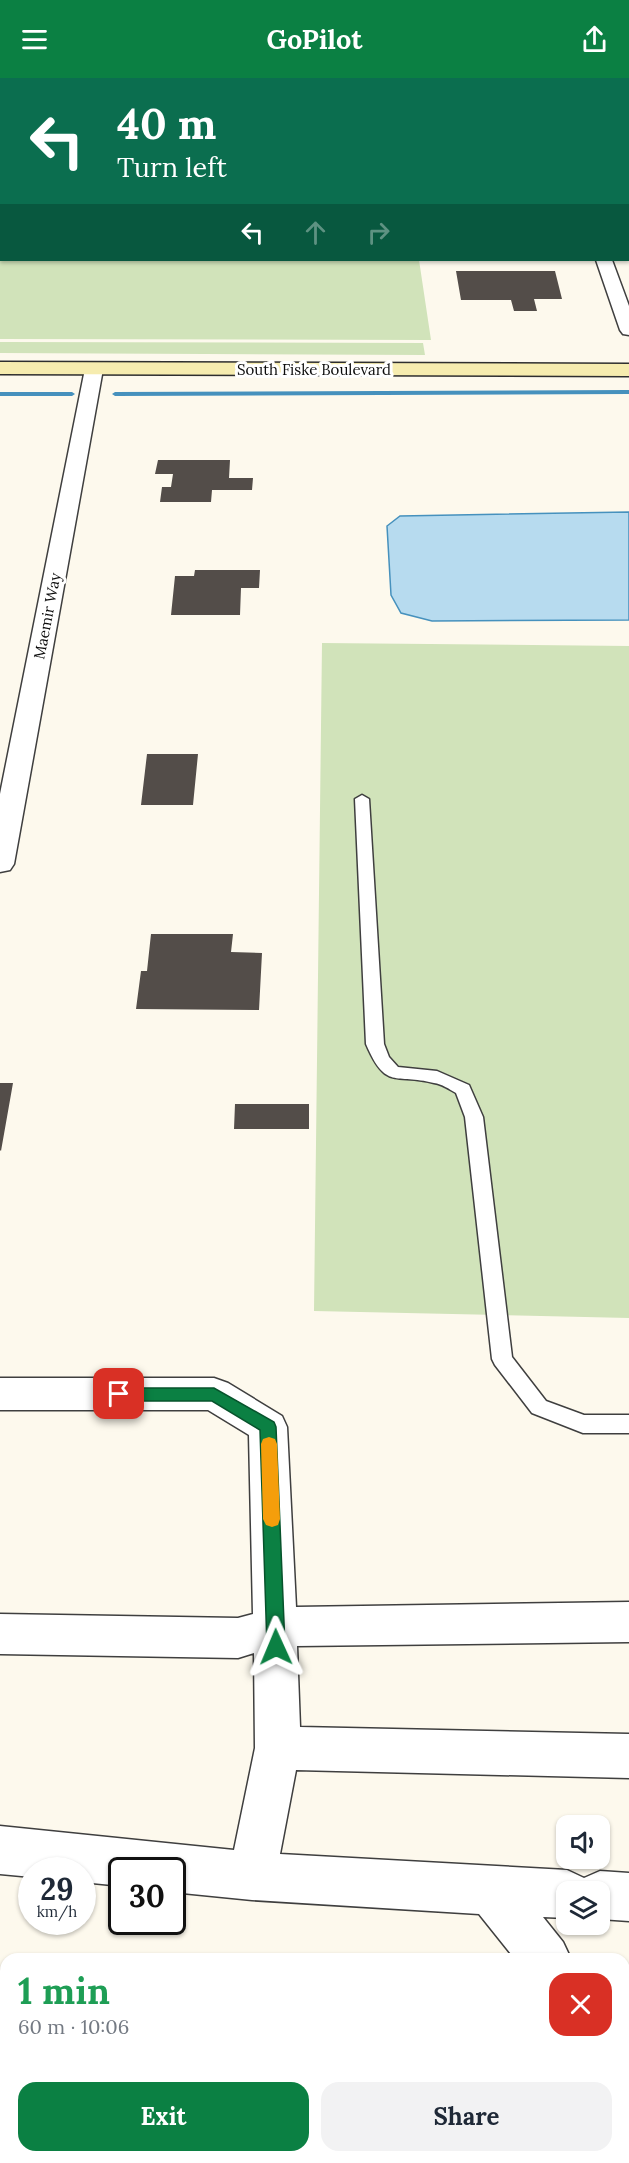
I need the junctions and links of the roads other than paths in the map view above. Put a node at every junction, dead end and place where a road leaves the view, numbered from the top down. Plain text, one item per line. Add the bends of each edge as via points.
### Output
1 (604, 261) edge
2 (629, 330) edge
3 (0, 368) edge
4 (94, 369) junction
5 (629, 370) edge
6 (362, 798) dead end
7 (0, 864) edge
8 (0, 1394) edge
9 (629, 1424) edge
10 (629, 1622) edge
11 (275, 1627) junction
12 (0, 1634) edge
13 (278, 1748) junction
14 (629, 1756) edge
15 (0, 1850) edge
16 (252, 1876) junction
17 (491, 1891) junction
18 (556, 1894) edge
19 (610, 1896) edge
20 (629, 1897) edge
21 (541, 1953) edge

1 - 2 street
3 - 4 main road, South Fiske Boulevard
4 - 5 main road, South Fiske Boulevard
4 - 7 street, Maemir Way
6 - 9 lane via 375,1044 382,1064 399,1074 437,1077 463,1089 474,1117 502,1359 539,1407 583,1424
8 - 11 street via 214,1394 268,1427
10 - 11 street
11 - 12 street via 238,1638
11 - 13 street
13 - 14 street
13 - 16 street
15 - 16 street
16 - 17 street
17 - 18 street
17 - 21 street
19 - 20 street

